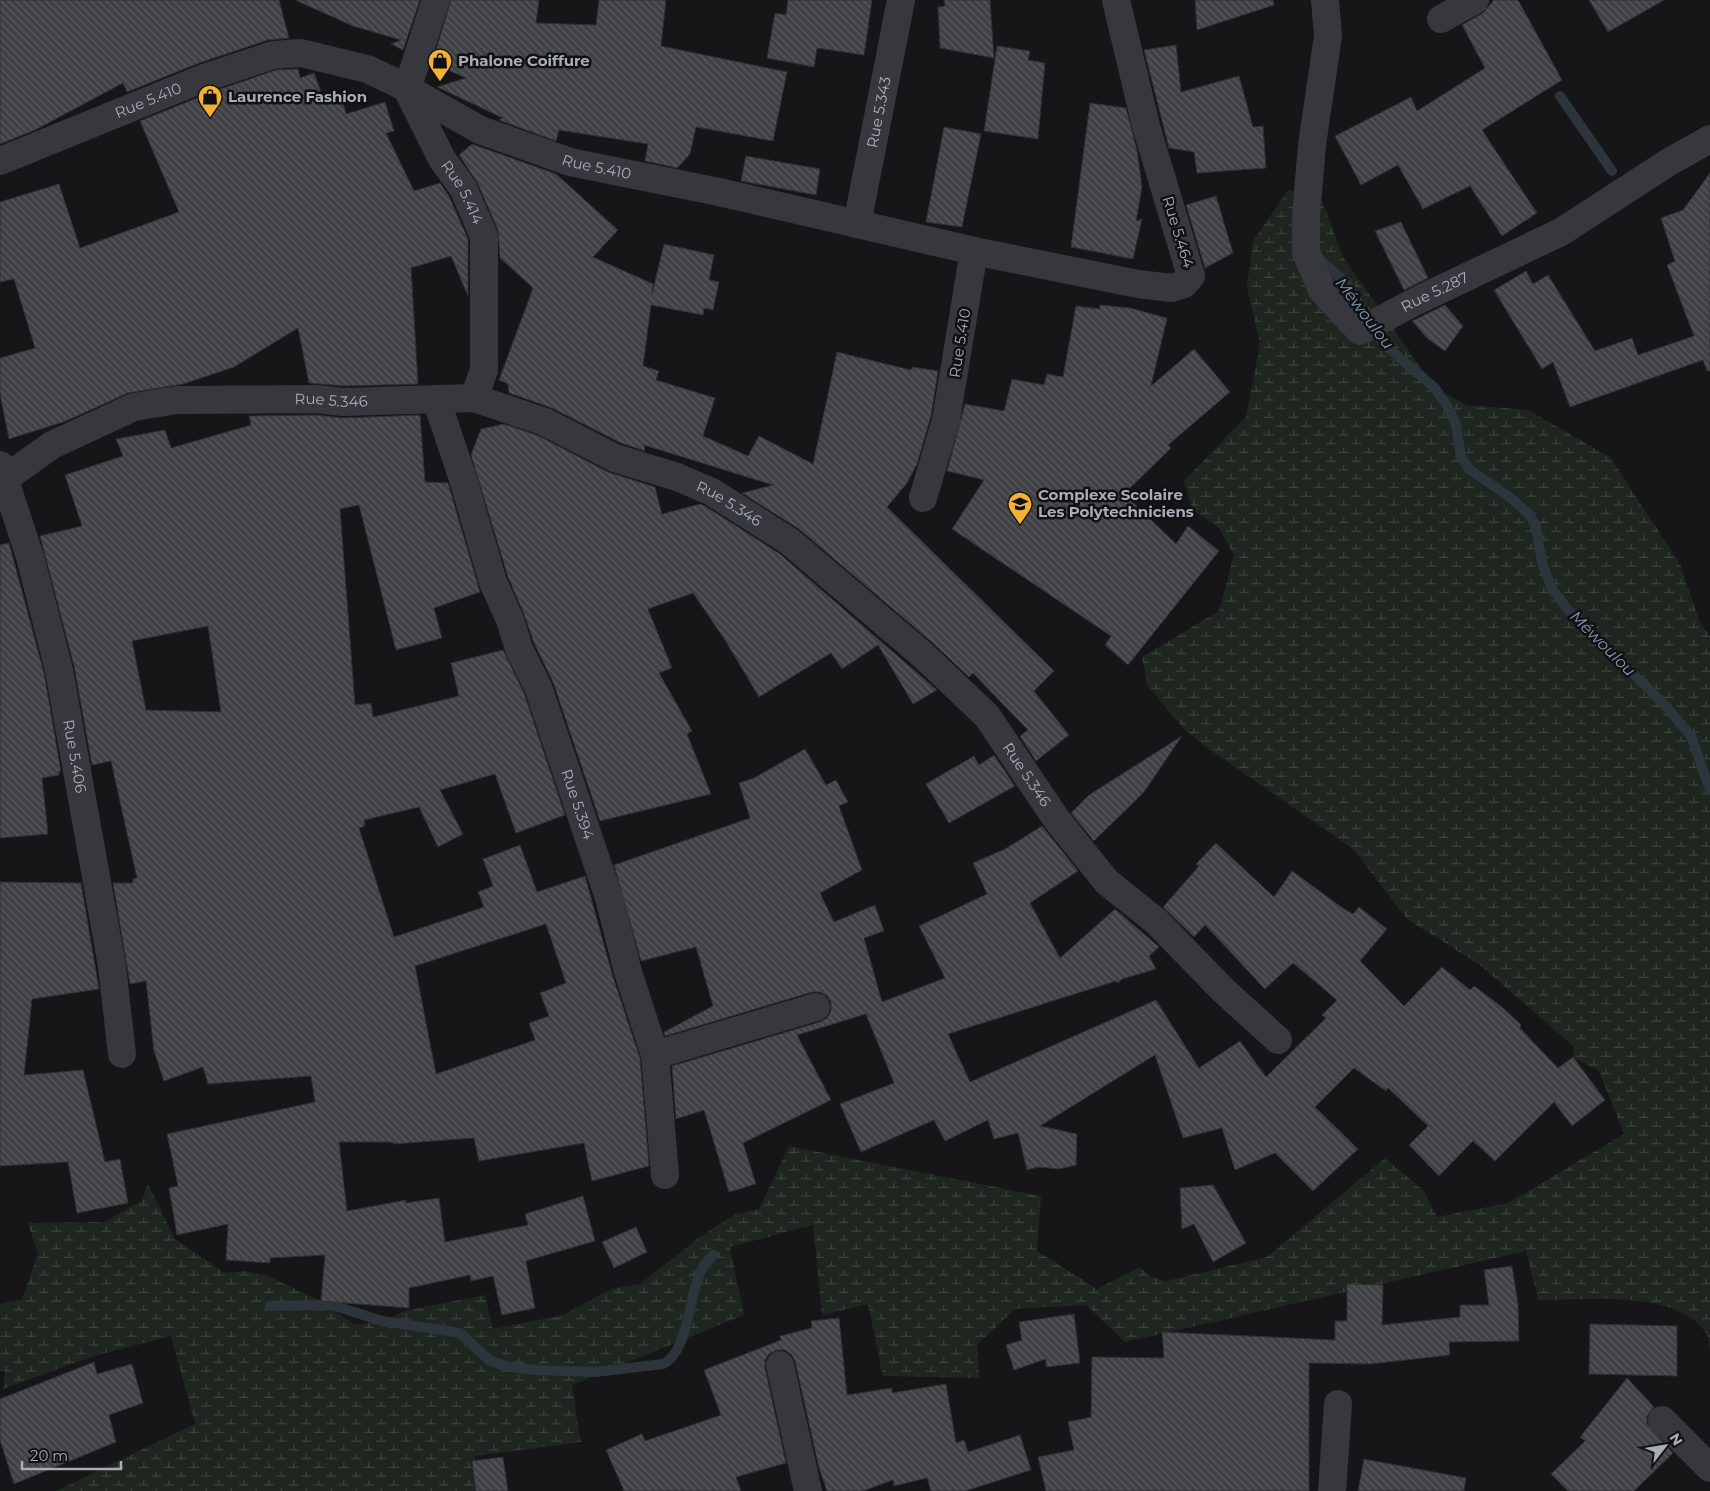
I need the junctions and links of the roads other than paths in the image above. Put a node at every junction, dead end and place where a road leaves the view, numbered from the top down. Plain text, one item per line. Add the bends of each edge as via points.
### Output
1 (436, 0) edge
2 (901, 0) edge
3 (1116, 0) edge
4 (1325, 0) edge
5 (1474, 0) edge
6 (1441, 19) dead end
7 (406, 89) junction
8 (1710, 139) edge
9 (0, 161) edge
10 (857, 224) junction
11 (974, 251) junction
12 (474, 398) junction
13 (436, 399) junction
14 (2, 476) edge
15 (923, 498) dead end
16 (816, 1007) dead end
17 (1278, 1040) dead end
18 (122, 1054) dead end
19 (655, 1055) junction
20 (665, 1174) dead end
21 (780, 1365) dead end
22 (1338, 1404) dead end
23 (1662, 1420) dead end
24 (1710, 1468) edge
25 (808, 1491) edge
26 (1332, 1491) edge

1 - 7 street
2 - 10 street, Rue 5.343
3 - 11 street, Rue 5.464 via 1146,126 1191,276 1184,284 1172,288
4 - 8 street, Rue 5.287 via 1328,36 1312,145 1306,252 1322,290 1360,331 1561,232
5 - 6 street
7 - 9 street, Rue 5.410 via 368,69 331,59 301,53 273,55 204,78
7 - 10 street, Rue 5.410 via 480,130 570,162
7 - 12 street, Rue 5.414 via 442,159 463,188 484,236 484,370
10 - 11 street, Rue 5.410
11 - 15 street, Rue 5.410 via 946,420
12 - 13 street, Rue 5.346
12 - 17 street, Rue 5.346 via 545,422 615,458 677,477 712,492 789,541 924,656 987,716 1057,820 1107,882 1157,922 1223,990
13 - 14 street, Rue 5.346 via 342,402 214,399 177,400 134,407 52,446
13 - 19 street, Rue 5.394 via 493,582 538,688 609,898 628,972
14 - 18 street, Rue 5.406 via 30,557 59,670 112,966
16 - 19 street
19 - 20 street, Rue 5.394
21 - 25 street
22 - 26 street
23 - 24 street

